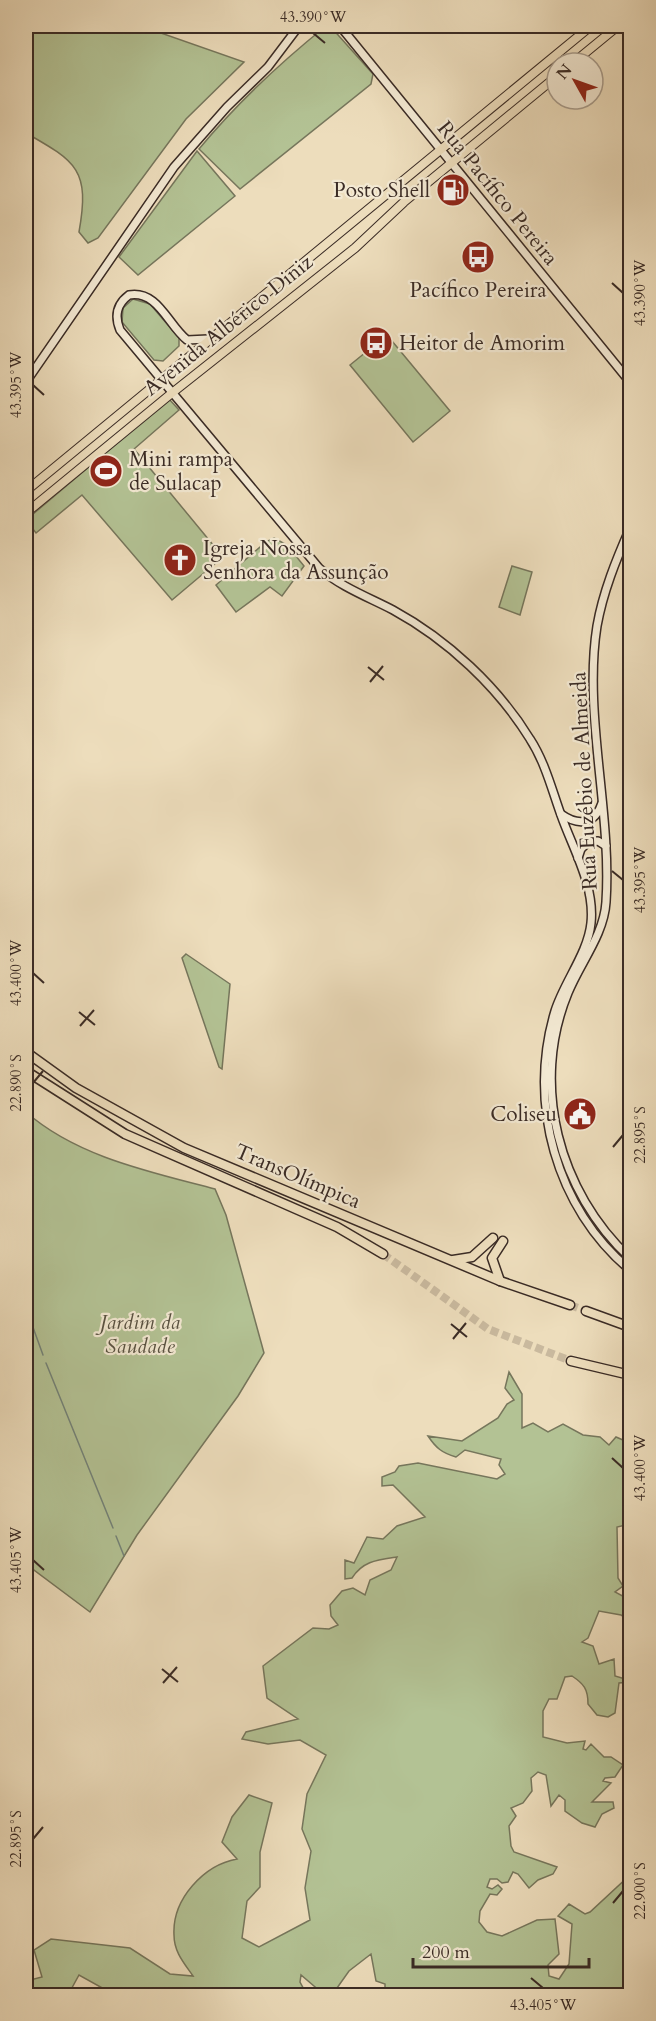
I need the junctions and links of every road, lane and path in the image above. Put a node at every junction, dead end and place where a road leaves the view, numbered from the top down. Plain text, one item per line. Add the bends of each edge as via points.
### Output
1 (299, 26) edge
2 (340, 26) edge
3 (591, 26) edge
4 (618, 26) edge
5 (588, 51) edge
6 (545, 86) edge
7 (441, 150) junction
8 (451, 162) junction
9 (208, 339) junction
10 (162, 380) junction
11 (26, 382) edge
12 (630, 382) edge
13 (172, 393) junction
14 (26, 491) edge
15 (26, 513) edge
16 (630, 528) edge
17 (603, 799) junction
18 (561, 814) junction
19 (606, 846) junction
20 (578, 860) junction
21 (26, 1047) edge
22 (29, 1054) edge
23 (26, 1071) edge
24 (383, 1254) tunnel mouth
25 (630, 1258) edge
26 (452, 1261) junction
27 (630, 1270) edge
28 (500, 1281) junction
29 (570, 1305) tunnel mouth
30 (586, 1311) tunnel mouth
31 (630, 1327) edge
32 (571, 1361) tunnel mouth
33 (630, 1375) edge

1 - 11 main road via 268,68 174,167
2 - 7 main road, Rua Pacífico Pereira
3 - 7 main road, Avenida Albérico Diniz
4 - 5 main road
6 - 8 main road, Avenida Albérico Diniz
7 - 8 main road, Rua Pacífico Pereira
7 - 9 main road, Avenida Albérico Diniz
8 - 12 main road, Rua Pacífico Pereira
8 - 13 main road, Avenida Albérico Diniz via 355,248
9 - 10 main road, Avenida Albérico Diniz
9 - 10 main road via 187,340 153,301 144,295 129,295 118,308 116,321
10 - 13 main road
10 - 14 main road, Avenida Albérico Diniz
13 - 15 main road, Avenida Albérico Diniz
13 - 18 main road via 319,568 337,582 413,622 451,650 490,687 532,742
16 - 17 main road, Rua Euzébio de Almeida via 606,589 597,627 594,677
17 - 18 main road via 590,821 573,822
17 - 19 main road, Rua Euzébio de Almeida
18 - 20 main road
19 - 20 main road via 598,841 588,842
19 - 25 main road, Rua Euzébio de Almeida via 604,917 562,1012 552,1093 561,1147 571,1176 603,1230
20 - 27 main road via 590,898 591,925 555,1011 547,1047 543,1098 555,1154 568,1188 597,1233
21 - 22 highway
22 - 26 highway, TransOlímpica via 86,1094 184,1148
23 - 24 highway, TransOlímpica via 125,1134 337,1227
26 - 28 highway, TransOlímpica
26 - 28 highway via 472,1257 498,1239 492,1258
28 - 29 highway, TransOlímpica
30 - 31 highway
32 - 33 highway

